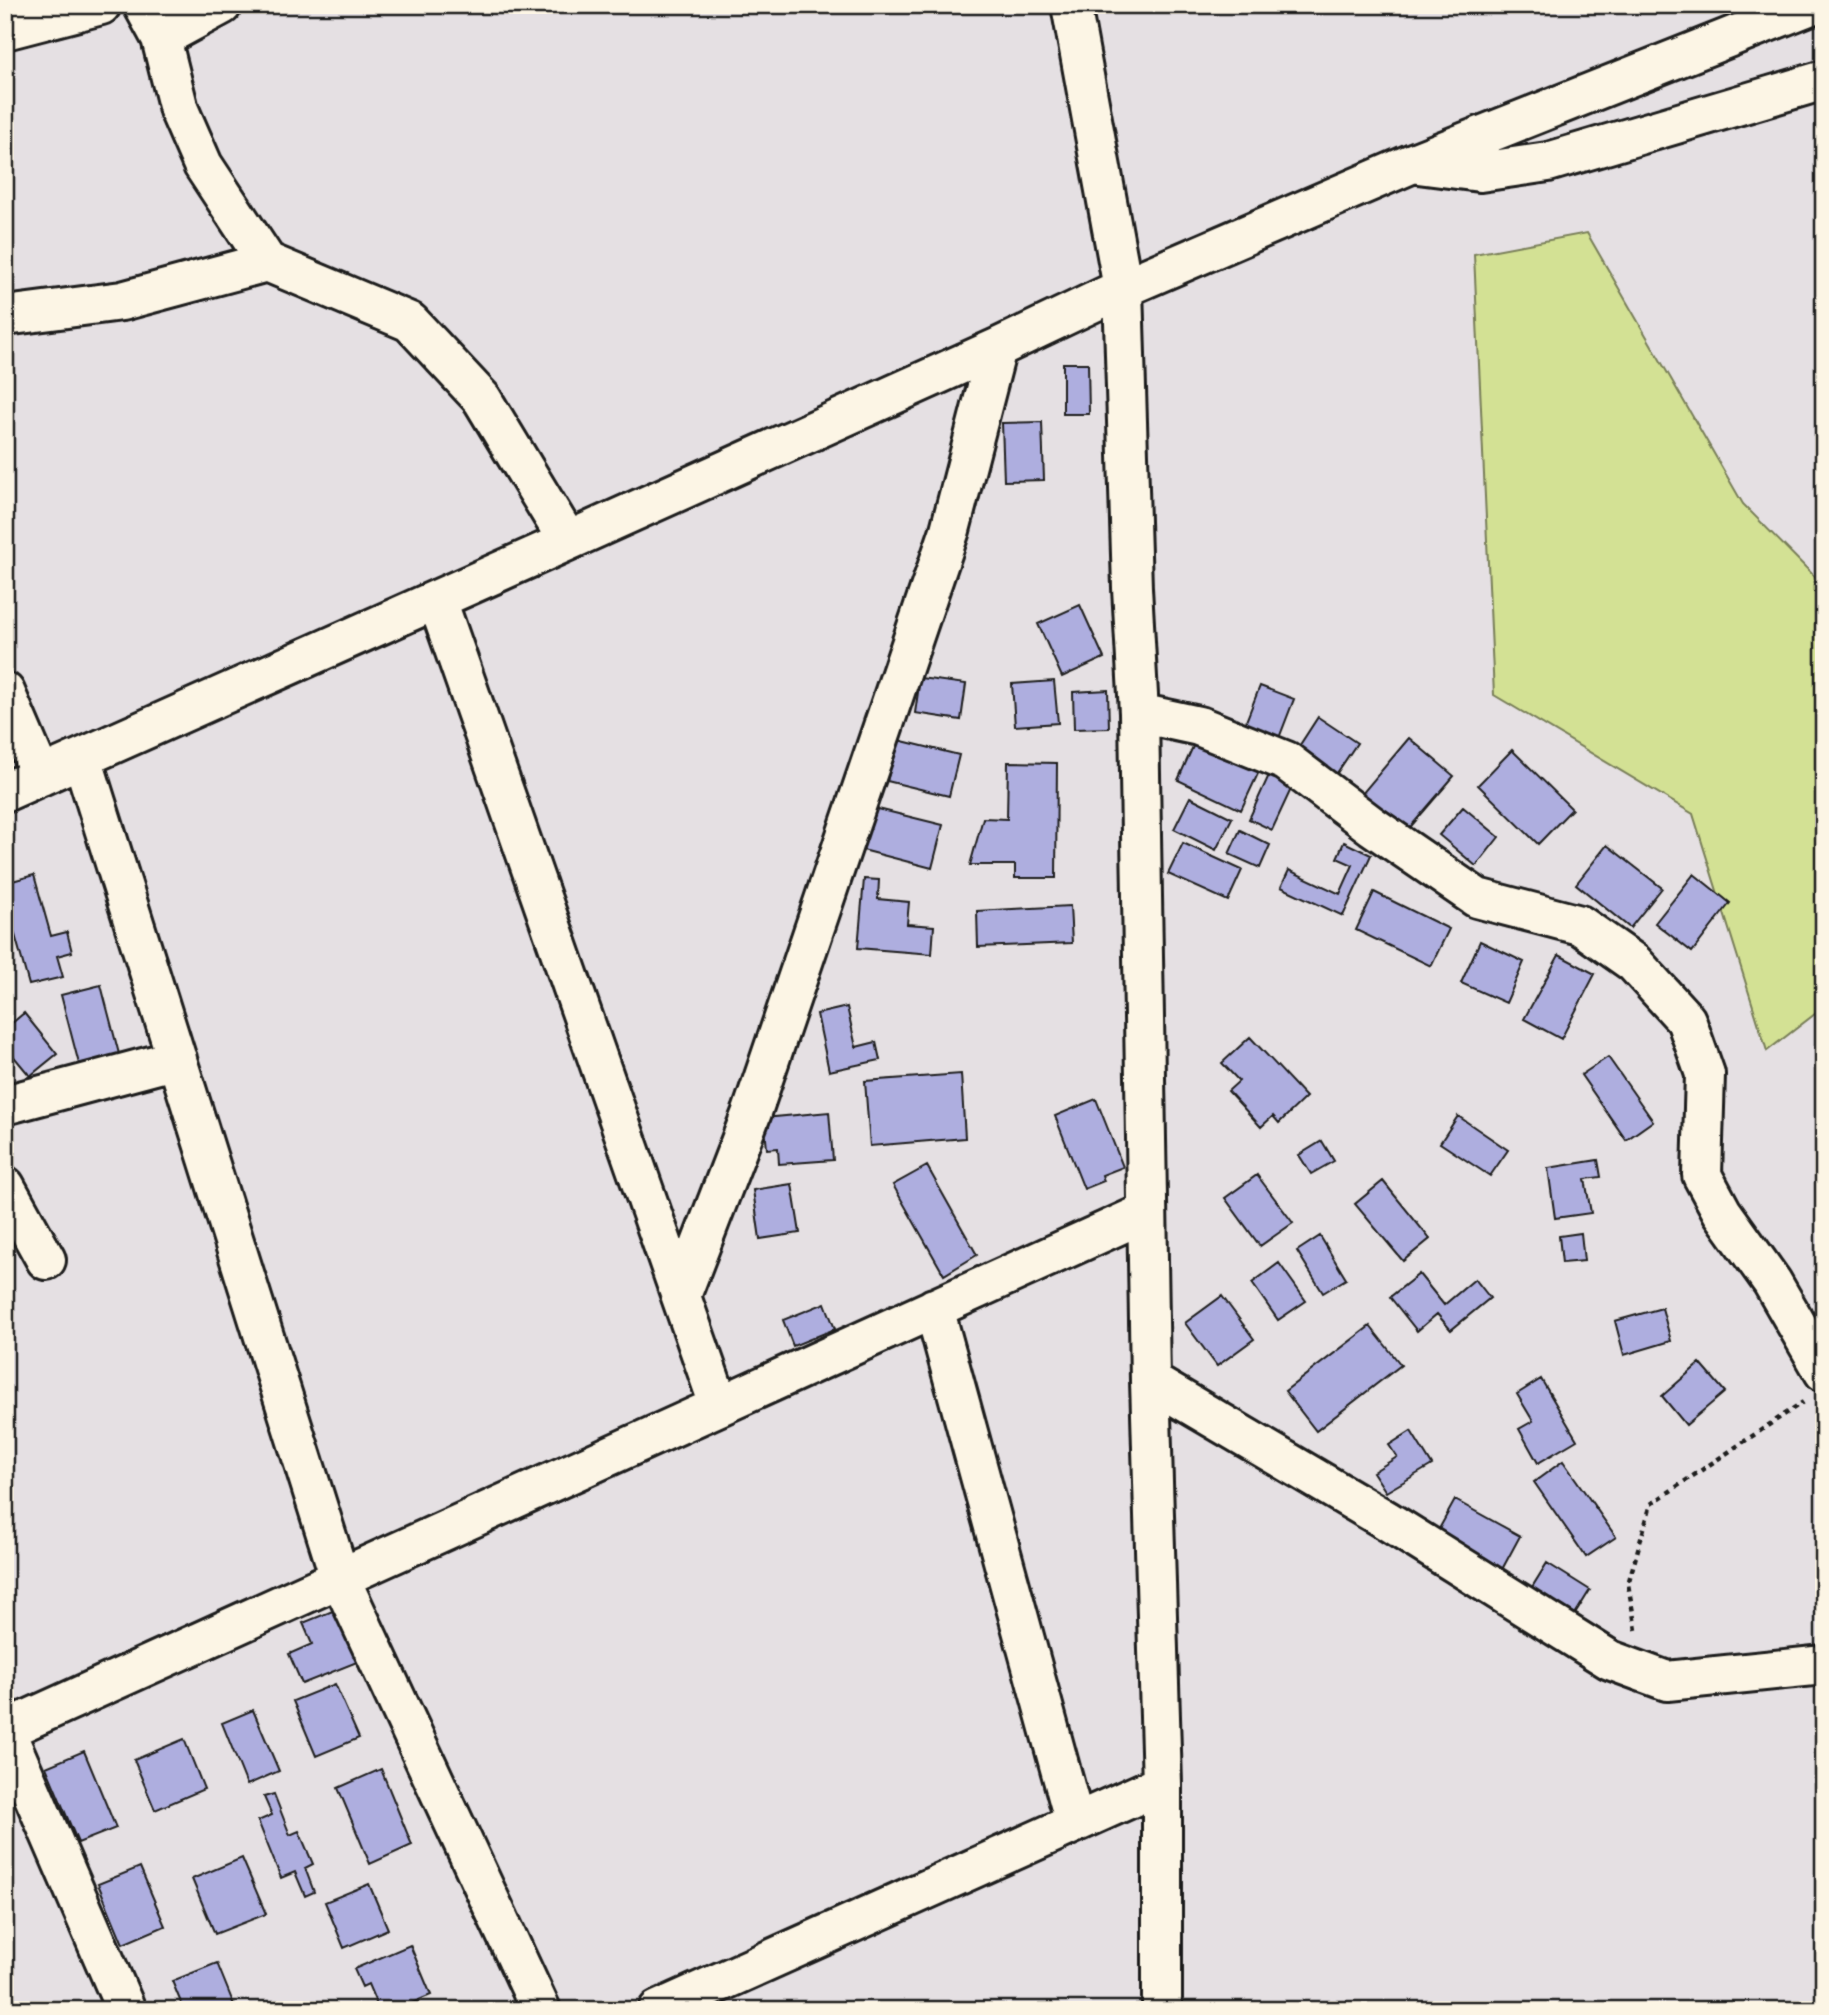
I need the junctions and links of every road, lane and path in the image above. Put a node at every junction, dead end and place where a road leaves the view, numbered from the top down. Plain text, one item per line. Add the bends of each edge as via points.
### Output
1 (101, 5) edge
2 (222, 5) edge
3 (1071, 5) edge
4 (1811, 5) edge
5 (152, 21) edge
6 (5, 30) edge
7 (1824, 80) edge
8 (1413, 163) junction
9 (267, 262) junction
10 (1123, 288) junction
11 (5, 316) edge
12 (997, 348) junction
13 (568, 541) junction
14 (437, 600) junction
15 (5, 692) edge
16 (1139, 713) junction
17 (82, 758) junction
18 (41, 776) junction
19 (5, 792) edge
20 (177, 1059) junction
21 (5, 1105) edge
22 (5, 1186) edge
23 (1147, 1212) junction
24 (46, 1260) dead end
25 (681, 1296) junction
26 (934, 1308) junction
27 (1150, 1381) junction
28 (1818, 1384) edge
29 (719, 1405) junction
30 (340, 1578) junction
31 (1824, 1665) edge
32 (1643, 1672) junction
33 (5, 1730) edge
34 (1162, 1784) junction
35 (1075, 1823) junction
36 (126, 2010) edge
37 (541, 2010) edge
38 (658, 2010) edge
39 (1162, 2010) edge

1 - 6 street
2 - 5 street
3 - 10 street
4 - 8 street
5 - 9 street via 179,110 202,165
7 - 8 street via 1548,162 1480,172
8 - 10 street
9 - 11 street via 122,301
9 - 13 street via 410,322 481,399
10 - 12 street
10 - 16 street
12 - 13 street
12 - 25 street via 950,530 752,1112
13 - 14 street
14 - 17 street
14 - 25 street
15 - 18 street
16 - 23 street
16 - 28 street via 1199,726 1286,761 1477,898 1580,925 1634,963 1686,1020 1705,1074 1702,1175 1722,1212 1772,1282
17 - 18 street
17 - 20 street
18 - 19 street
20 - 21 street
20 - 30 street
22 - 24 street
23 - 26 street
23 - 27 street
25 - 29 street
26 - 29 street
26 - 35 street
27 - 32 street via 1386,1520 1610,1660
27 - 34 street
28 - 32 path via 1651,1504 1628,1584
29 - 30 street
30 - 33 street
30 - 37 street
31 - 32 street via 1667,1681
33 - 36 street
34 - 35 street
34 - 39 street
35 - 38 street

